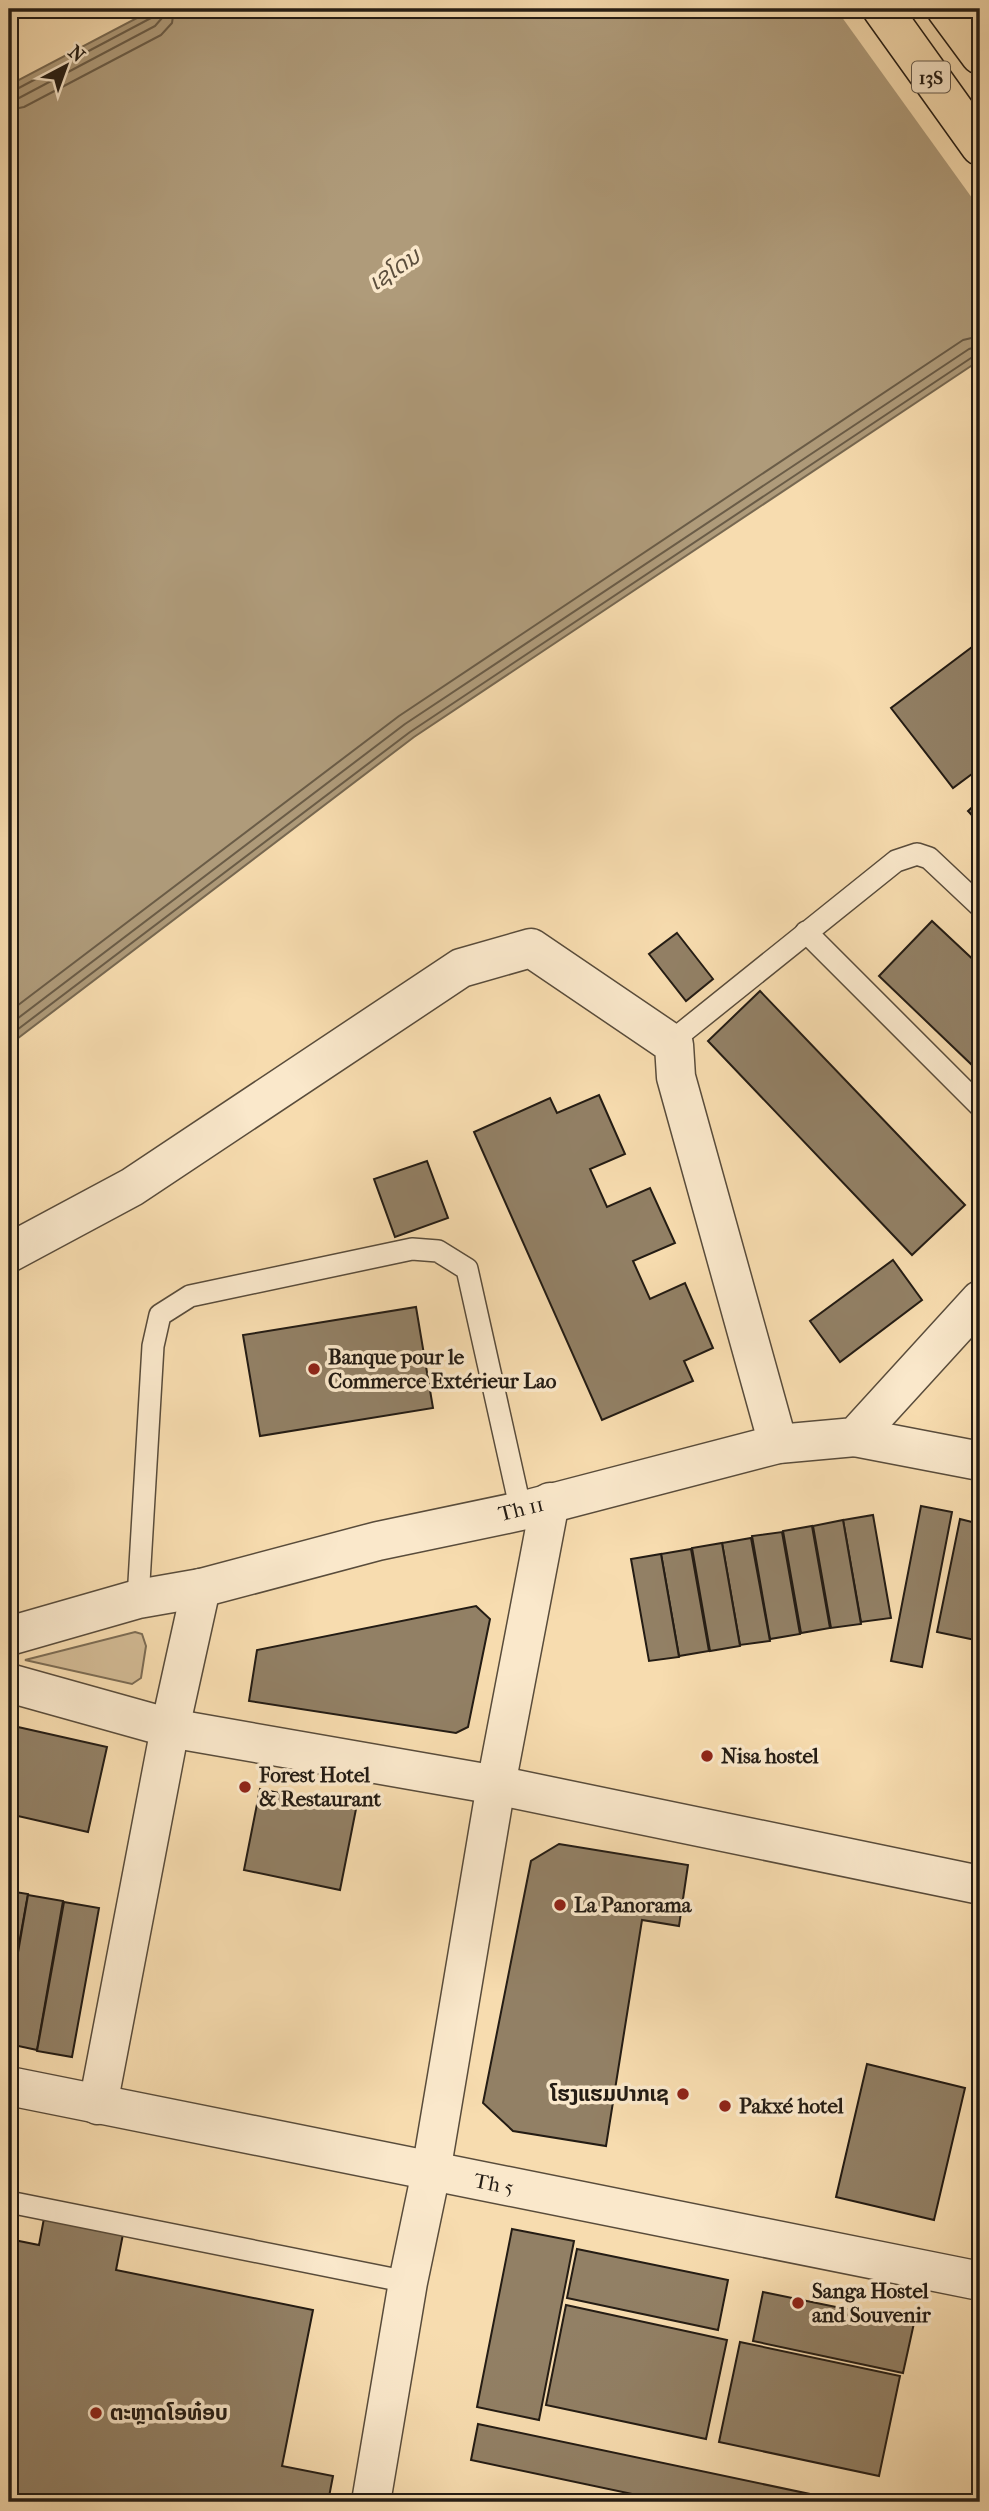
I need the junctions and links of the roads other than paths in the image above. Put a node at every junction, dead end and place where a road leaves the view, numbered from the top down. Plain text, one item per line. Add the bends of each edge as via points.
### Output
1 (882, 9) edge
2 (946, 9) edge
3 (980, 55) edge
4 (980, 146) edge
5 (980, 906) edge
6 (806, 932) junction
7 (674, 1045) junction
8 (980, 1106) edge
9 (9, 1253) edge
10 (980, 1300) edge
11 (855, 1437) junction
12 (778, 1444) junction
13 (980, 1461) edge
14 (536, 1506) junction
15 (201, 1588) junction
16 (138, 1599) junction
17 (9, 1636) edge
18 (9, 1683) edge
19 (170, 1728) junction
20 (496, 1785) junction
21 (980, 1885) edge
22 (9, 2086) edge
23 (99, 2105) junction
24 (431, 2172) junction
25 (9, 2202) edge
26 (980, 2281) edge
27 (408, 2282) junction
28 (371, 2502) edge

1 - 4 highway, 13S
2 - 3 highway, 13S
5 - 6 lane via 929,858 917,854 896,861
6 - 7 lane via 683,1032
6 - 8 lane
7 - 9 street via 531,948 461,968 132,1187
7 - 12 street via 676,1077
10 - 11 street
11 - 12 street, Th 11
11 - 13 street, Th 11
12 - 14 street, Th 11
14 - 15 street, Th 11 via 378,1541
14 - 16 lane via 467,1269 438,1251 412,1249 190,1296 160,1315 153,1346
14 - 20 street
15 - 16 street, Th 11
15 - 19 street
16 - 17 street, Th 11
18 - 19 street
19 - 20 street
19 - 23 street
20 - 21 street
20 - 24 street
22 - 23 street, Th 5
23 - 24 street, Th 5
24 - 26 street, Th 5
24 - 27 street
25 - 27 lane
27 - 28 street

